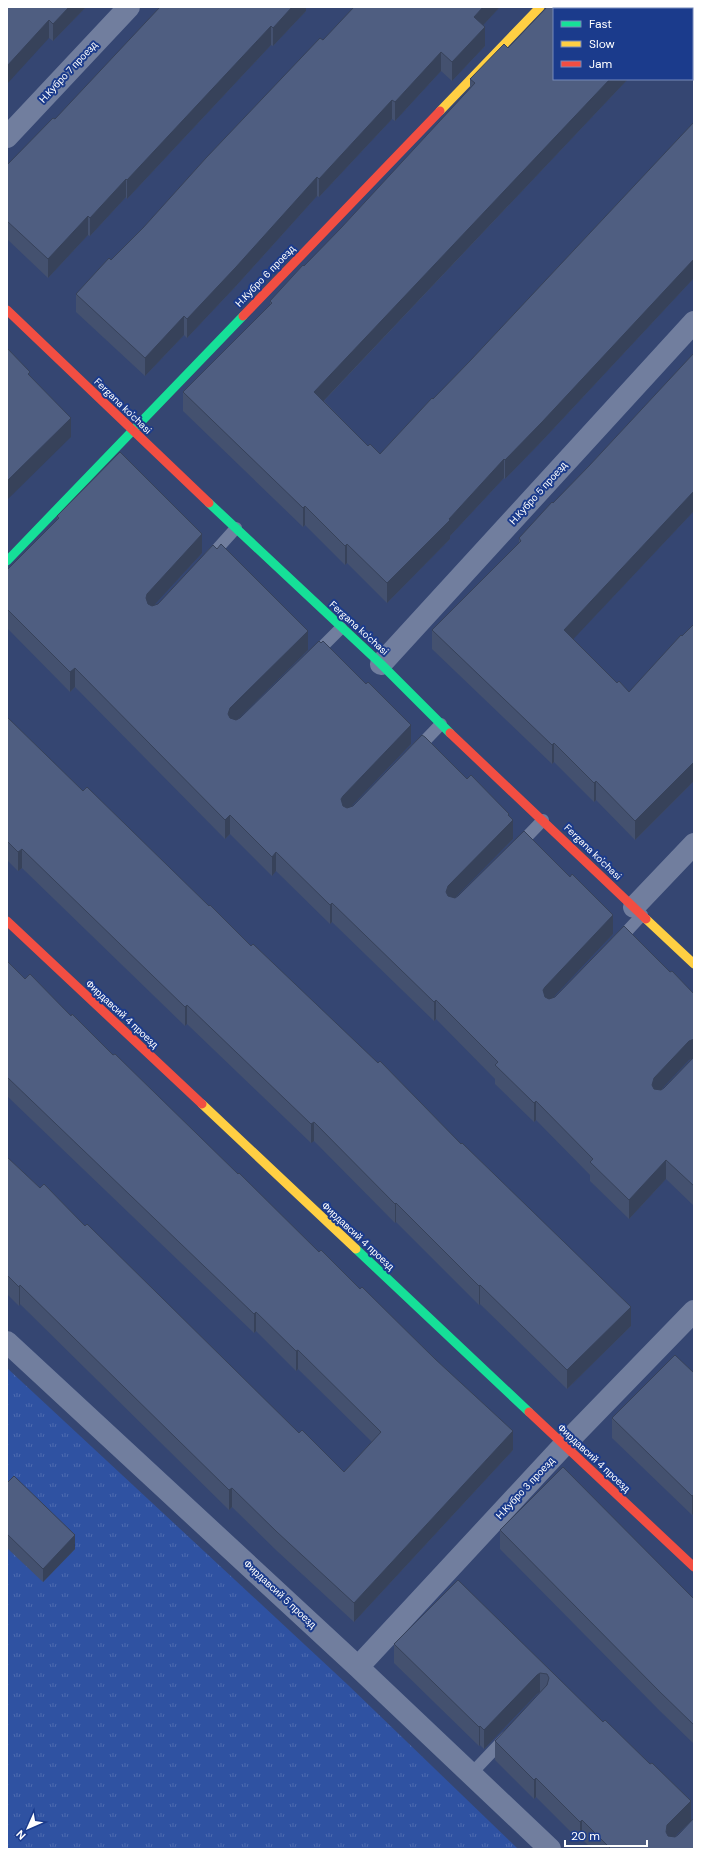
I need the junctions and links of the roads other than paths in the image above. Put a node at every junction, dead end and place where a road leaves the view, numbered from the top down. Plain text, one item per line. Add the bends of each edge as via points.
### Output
1 (129, 7) edge
2 (540, 7) edge
3 (7, 137) edge
4 (8, 312) edge
5 (694, 322) edge
6 (132, 430) junction
7 (236, 528) junction
8 (7, 561) edge
9 (200, 568) edge
10 (341, 628) junction
11 (308, 661) edge
12 (382, 664) junction
13 (441, 724) junction
14 (408, 758) edge
15 (543, 820) junction
16 (694, 844) edge
17 (510, 854) edge
18 (638, 911) junction
19 (7, 921) edge
20 (610, 949) edge
21 (694, 964) edge
22 (694, 1311) edge
23 (7, 1342) edge
24 (564, 1445) junction
25 (694, 1567) edge
26 (358, 1667) junction
27 (515, 1728) edge
28 (471, 1774) junction
29 (550, 1849) edge

1 - 3 street, Н.Кубро 7 проезд
2 - 6 street, Н.Кубро 6 проезд
4 - 6 street, Fergana ko'chasi
5 - 12 street, Н.Кубро 5 проезд
6 - 7 street, Fergana ko'chasi
6 - 8 street, Н.Кубро 6 проезд
7 - 9 lane
7 - 10 street, Fergana ko'chasi
10 - 11 lane
10 - 12 street, Fergana ko'chasi
12 - 13 street, Fergana ko'chasi
13 - 14 lane
13 - 15 street, Fergana ko'chasi
15 - 17 lane
15 - 18 street, Fergana ko'chasi
16 - 18 street
18 - 20 lane
18 - 21 street, Fergana ko'chasi
19 - 24 street, Фирдавсий 4 проезд
22 - 24 street, Н.Кубро 3 проезд
23 - 26 street, Фирдавсий 5 проезд
24 - 25 street, Фирдавсий 4 проезд
24 - 26 street, Н.Кубро 3 проезд
26 - 28 street, Фирдавсий 5 проезд
27 - 28 lane
28 - 29 street, Фирдавсий 5 проезд

